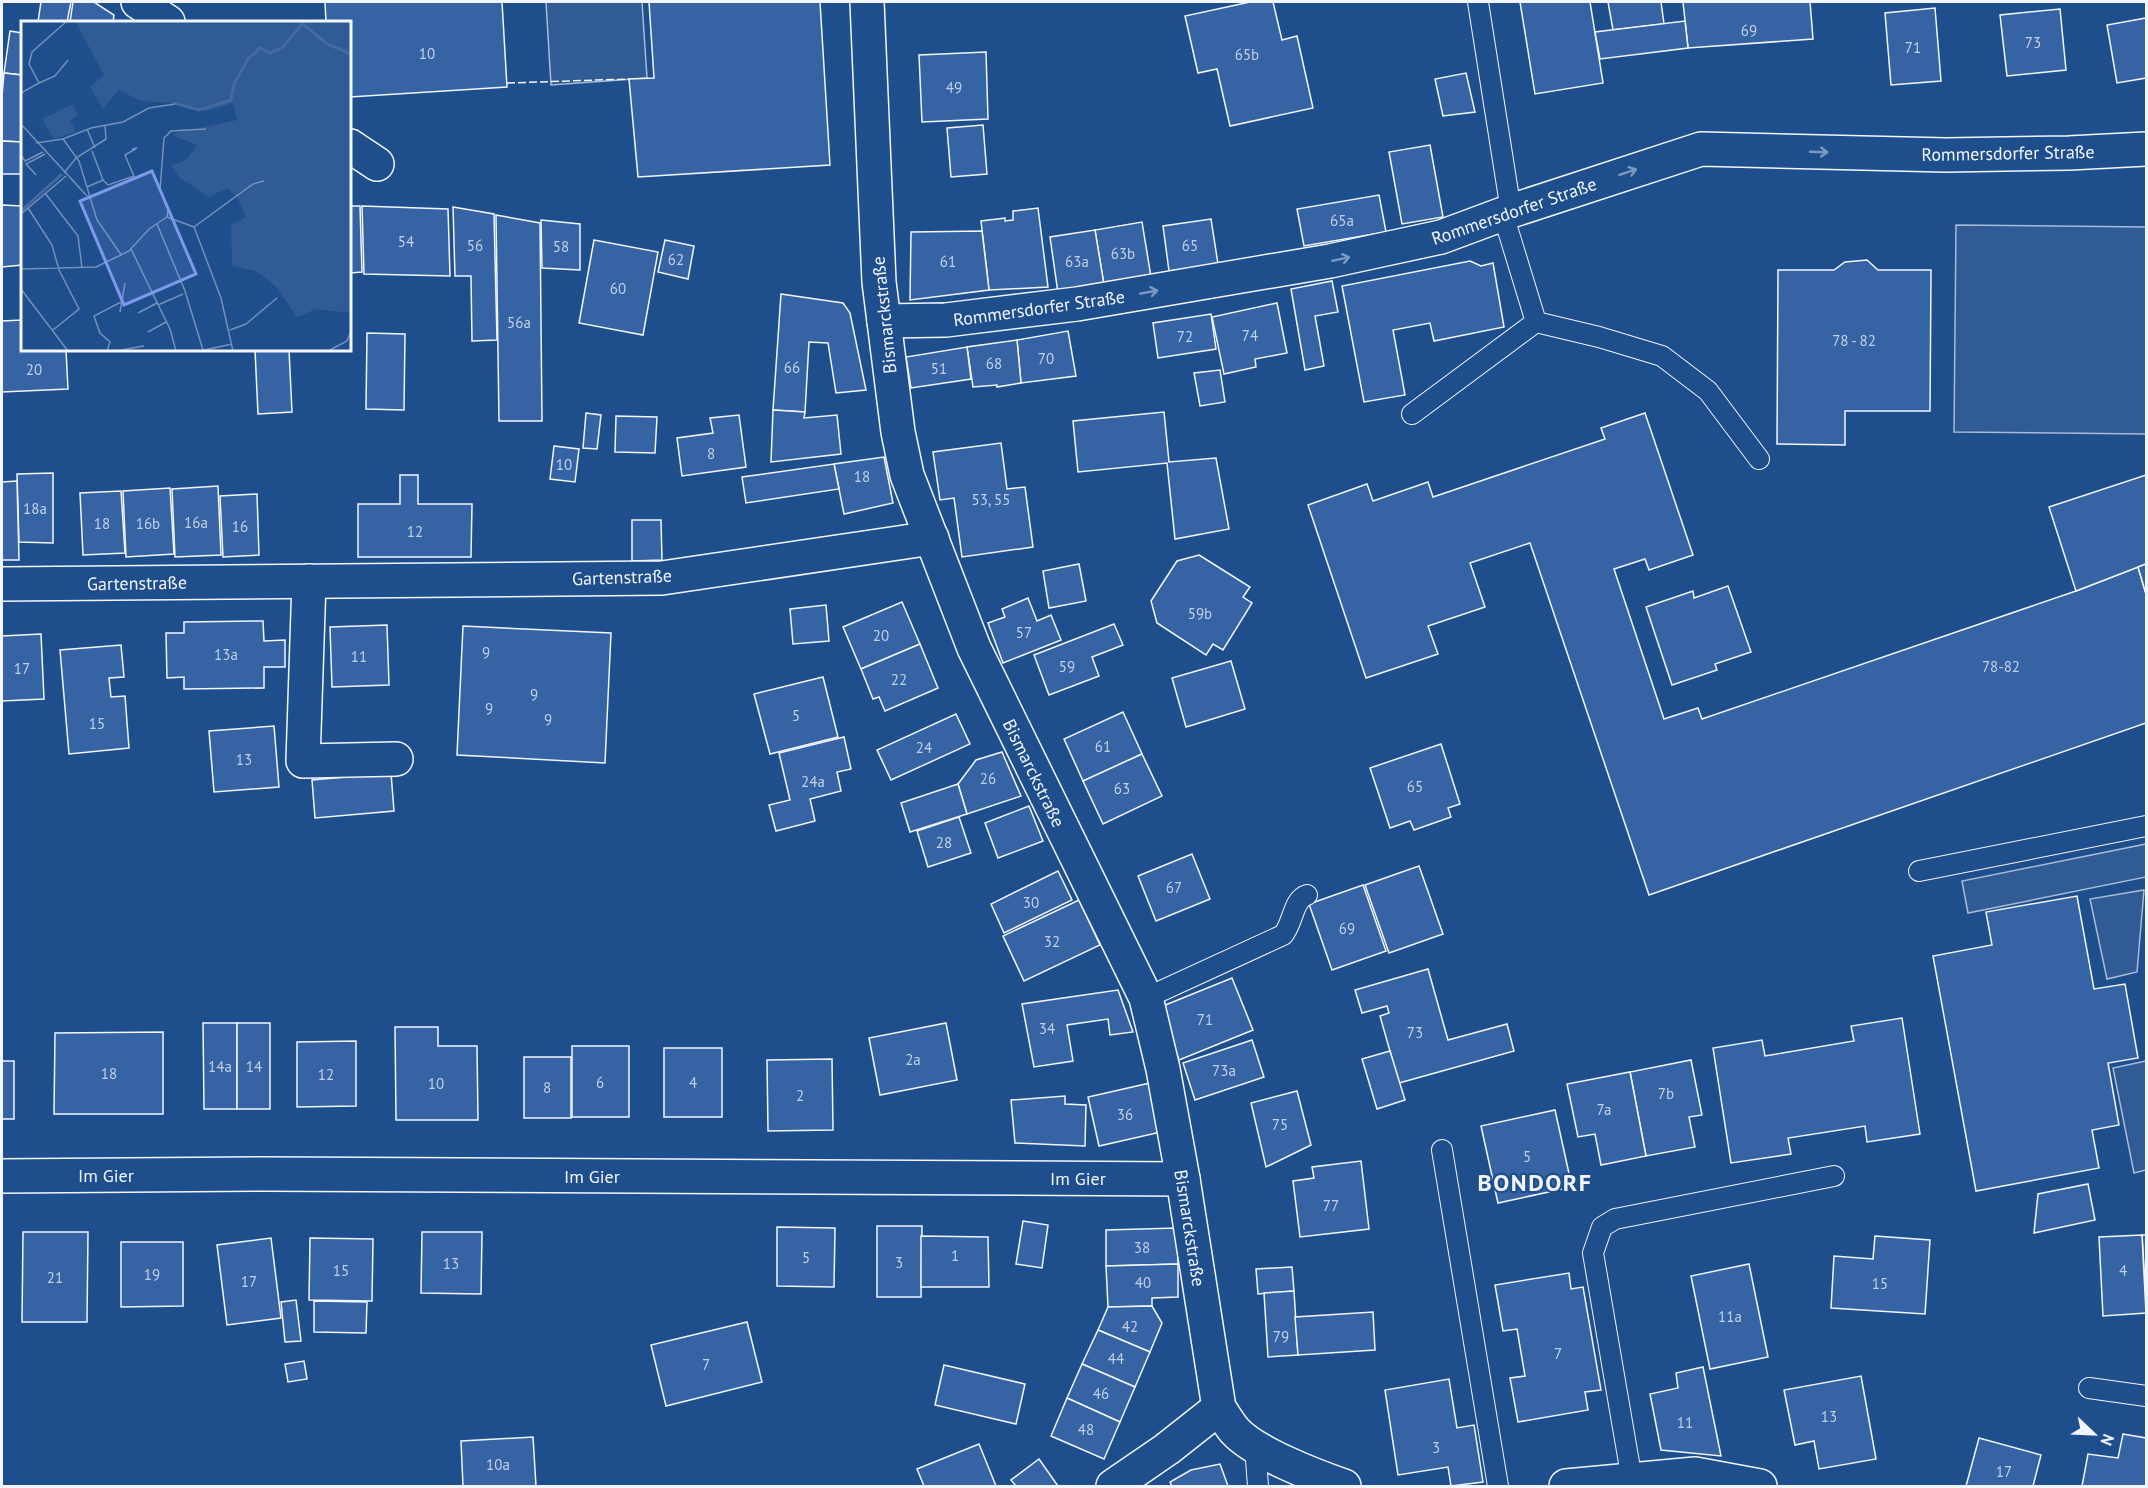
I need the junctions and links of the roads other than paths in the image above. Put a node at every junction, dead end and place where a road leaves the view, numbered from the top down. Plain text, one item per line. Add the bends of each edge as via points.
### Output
1 (138, 2) edge
2 (867, 2) edge
3 (1478, 2) edge
4 (166, 21) edge
5 (351, 147) edge
6 (2146, 149) edge
7 (377, 164) dead end
8 (1507, 212) junction
9 (884, 321) junction
10 (1536, 322) junction
11 (1412, 414) dead end
12 (1759, 459) dead end
13 (932, 538) junction
14 (309, 582) junction
15 (2, 584) edge
16 (396, 759) dead end
17 (2146, 826) edge
18 (1919, 871) dead end
19 (1307, 895) dead end
20 (1146, 998) junction
21 (1442, 1150) dead end
22 (2, 1176) edge
23 (1834, 1176) dead end
24 (1183, 1179) junction
25 (2089, 1388) dead end
26 (2146, 1396) edge
27 (1219, 1408) junction
28 (1255, 1446) junction
29 (1632, 1480) junction
30 (1113, 1486) edge
31 (1258, 1486) edge
32 (1344, 1486) edge
33 (1498, 1486) edge
34 (1566, 1486) edge
35 (1760, 1486) edge

1 - 4 street
2 - 9 street, Bismarckstraße
3 - 8 lane
5 - 7 street
8 -> 6 street, Rommersdorfer Straße via 1701,148 1946,155
9 -> 8 street, Rommersdorfer Straße via 946,320 1077,304 1319,263 1441,237
8 - 10 lane
9 - 13 street, Bismarckstraße via 907,475
10 - 11 lane
10 - 12 lane via 1662,356 1708,391
13 - 14 street, Gartenstraße via 662,578
13 - 20 street, Bismarckstraße via 974,648
14 - 15 street, Gartenstraße
14 - 16 street via 303,761
17 - 18 lane
19 - 20 lane via 1299,900 1283,935
20 - 24 street, Bismarckstraße
21 - 33 lane
22 - 24 street, Im Gier
23 - 29 lane via 1615,1219 1602,1227 1593,1253
24 - 27 street, Bismarckstraße
25 - 26 lane
27 - 28 street via 1236,1432
27 - 30 street
28 - 31 lane
28 - 32 street via 1309,1474
29 - 34 street
29 - 35 street via 1695,1474

